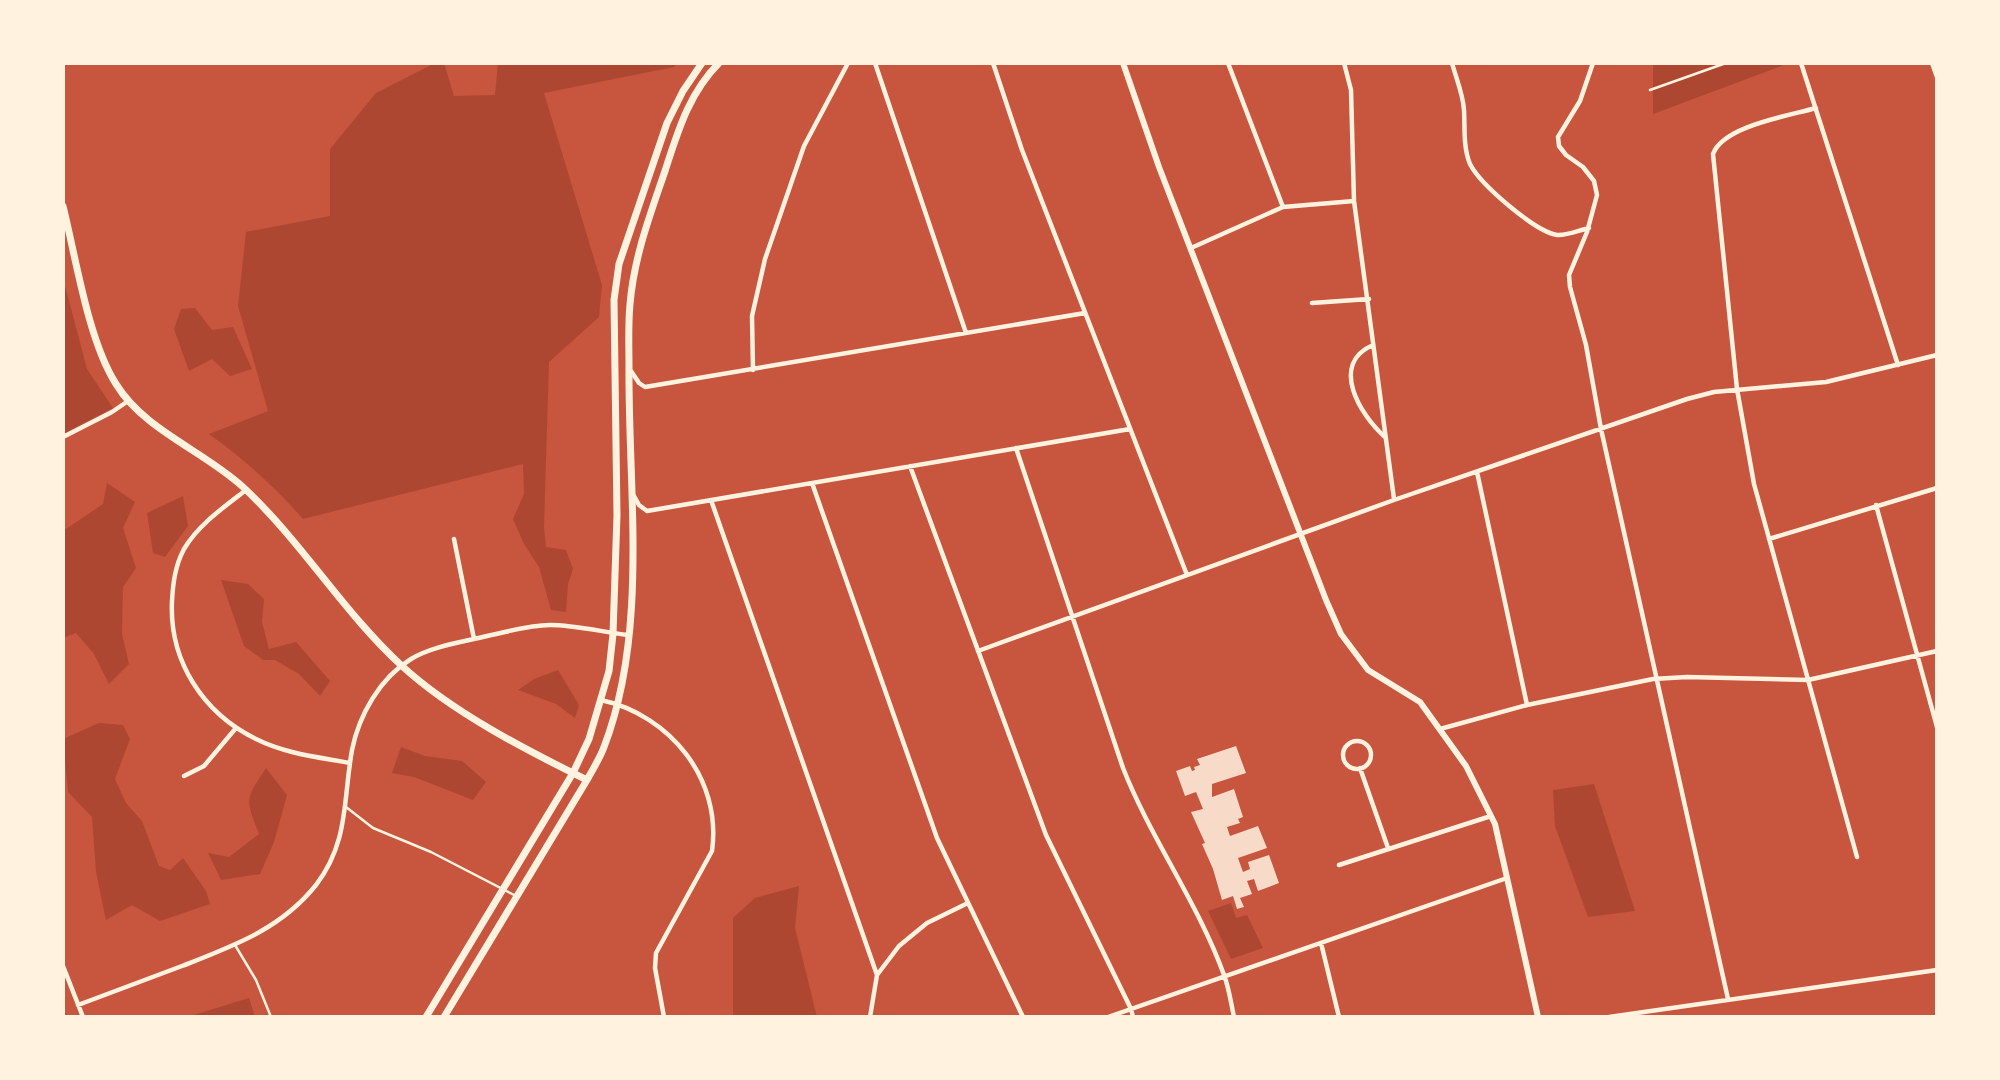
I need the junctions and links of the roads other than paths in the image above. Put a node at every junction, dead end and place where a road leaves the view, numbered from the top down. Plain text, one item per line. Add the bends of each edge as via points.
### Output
1 (702, 63) edge
2 (719, 63) edge
3 (848, 63) edge
4 (875, 63) edge
5 (993, 63) edge
6 (1123, 63) edge
7 (1228, 63) edge
8 (1344, 63) edge
9 (1452, 63) edge
10 (1592, 63) edge
11 (1726, 63) edge
12 (1801, 63) edge
13 (1932, 63) edge
14 (1937, 77) edge
15 (1650, 90) dead end
16 (1816, 108) junction
17 (1354, 201) junction
18 (63, 206) edge
19 (1283, 206) junction
20 (1589, 228) junction
21 (1191, 248) junction
22 (1369, 299) junction
23 (1312, 303) dead end
24 (1085, 313) junction
25 (966, 334) junction
26 (1373, 345) junction
27 (1937, 355) edge
28 (1898, 365) junction
29 (629, 368) junction
30 (753, 370) junction
31 (1737, 389) junction
32 (615, 391) junction
33 (629, 392) junction
34 (128, 401) junction
35 (1130, 429) junction
36 (1601, 429) junction
37 (63, 436) edge
38 (1385, 438) junction
39 (1016, 449) junction
40 (910, 466) junction
41 (1477, 472) junction
42 (812, 483) junction
43 (1937, 488) edge
44 (246, 490) junction
45 (631, 491) junction
46 (711, 500) junction
47 (1394, 500) junction
48 (1877, 505) junction
49 (631, 514) junction
50 (617, 515) junction
51 (1301, 534) junction
52 (454, 539) dead end
53 (1769, 539) junction
54 (1187, 575) junction
55 (1072, 617) junction
56 (613, 634) junction
57 (628, 635) junction
58 (474, 639) junction
59 (978, 651) junction
60 (1937, 651) edge
61 (1919, 655) junction
62 (401, 666) junction
63 (1657, 679) junction
64 (1808, 680) junction
65 (601, 700) junction
66 (617, 703) junction
67 (1527, 705) junction
68 (1937, 727) edge
69 (236, 728) junction
70 (1440, 729) junction
71 (350, 763) junction
72 (1360, 768) junction
73 (573, 773) junction
74 (184, 776) dead end
75 (587, 780) junction
76 (346, 807) junction
77 (1491, 816) junction
78 (1388, 848) junction
79 (1857, 857) dead end
80 (1339, 864) dead end
81 (1507, 878) junction
82 (503, 889) junction
83 (517, 897) junction
84 (968, 903) junction
85 (1321, 943) junction
86 (235, 945) junction
87 (63, 967) edge
88 (1937, 970) edge
89 (877, 975) junction
90 (1225, 976) junction
91 (1728, 999) junction
92 (78, 1005) junction
93 (1131, 1009) junction
94 (83, 1017) edge
95 (271, 1017) edge
96 (425, 1017) edge
97 (444, 1017) edge
98 (664, 1017) edge
99 (870, 1017) edge
100 (1023, 1017) edge
101 (1108, 1017) edge
102 (1133, 1017) edge
103 (1234, 1017) edge
104 (1339, 1017) edge
105 (1538, 1017) edge
106 (1609, 1017) edge

1 - 32 main road via 667,123 619,264 614,300
2 - 29 main road via 704,79 682,119 639,246 629,308
3 - 30 street via 804,146 765,259 752,316
4 - 25 street
5 - 24 street
6 - 21 main road
7 - 19 street
8 - 17 street via 1351,90
9 - 20 street via 1464,107 1465,148 1471,166 1529,220 1558,235
10 - 20 street via 1580,101 1558,137 1566,155 1594,181 1597,195
11 - 15 lane
12 - 16 street
13 - 14 street
16 - 28 street
16 - 31 street via 1744,129 1724,138 1713,154
17 - 19 street
17 - 22 street
18 - 34 main road via 96,338
19 - 21 street
20 - 36 street via 1569,275
21 - 51 main road
22 - 23 street
22 - 26 street
24 - 25 street
24 - 35 street
25 - 30 street
26 - 38 street
26 - 38 street via 1359,351 1351,364 1350,379 1372,426
27 - 28 street
28 - 31 street via 1826,382
29 - 30 street via 645,387
29 - 33 main road
31 - 36 street via 1687,399
31 - 53 street
32 - 33 main road
32 - 50 main road
33 - 45 main road
34 - 37 street
34 - 44 main road
35 - 39 street
35 - 54 street
36 - 41 street
36 - 63 street
38 - 47 street
39 - 40 street
39 - 55 street
40 - 42 street
40 - 59 street
41 - 47 street
41 - 67 street
42 - 46 street
42 - 84 street via 937,838
43 - 48 street
44 - 62 main road
44 - 69 street via 191,539 178,562 172,588 172,626 181,662 208,702
45 - 46 street via 647,511
45 - 49 main road
46 - 89 street
47 - 51 street
48 - 53 street
48 - 61 street
49 - 50 main road
49 - 57 main road via 633,578
50 - 56 main road
51 - 54 street
51 - 70 main road via 1341,634 1368,670 1420,702
52 - 58 street
53 - 64 street
54 - 55 street
55 - 59 street
55 - 90 street via 1138,804
56 - 57 street
56 - 58 street via 549,625
56 - 65 main road
57 - 66 main road
58 - 62 street
59 - 93 street via 1046,835
60 - 61 street
61 - 64 street
61 - 68 street
62 - 71 street via 385,681 366,712
62 - 73 main road via 432,692
63 - 64 street
63 - 67 street
63 - 91 street
64 - 79 street
65 - 66 street
65 - 73 main road
66 - 75 main road via 604,747
66 - 98 street via 683,747 709,802 712,851 656,953
67 - 70 street
69 - 71 street via 276,748
69 - 74 street via 204,766
70 - 77 main road via 1466,766
71 - 76 street
72 - 72 street via 1367,765 1371,754 1368,746 1358,741 1348,744 1343,755 1348,765
72 - 78 street
73 - 75 main road
73 - 82 main road
75 - 83 main road
76 - 82 lane via 373,828
76 - 86 street via 335,853 316,885 284,918
77 - 78 street
77 - 81 main road
78 - 80 street
81 - 85 street
81 - 105 main road
82 - 83 lane
82 - 96 main road
83 - 97 main road
84 - 89 street via 911,936
84 - 100 street
85 - 90 street
85 - 104 street
86 - 92 street
86 - 95 lane
87 - 92 street
88 - 91 street
89 - 99 street
90 - 93 street
90 - 103 street
91 - 106 street
92 - 94 street
93 - 101 street
93 - 102 street

